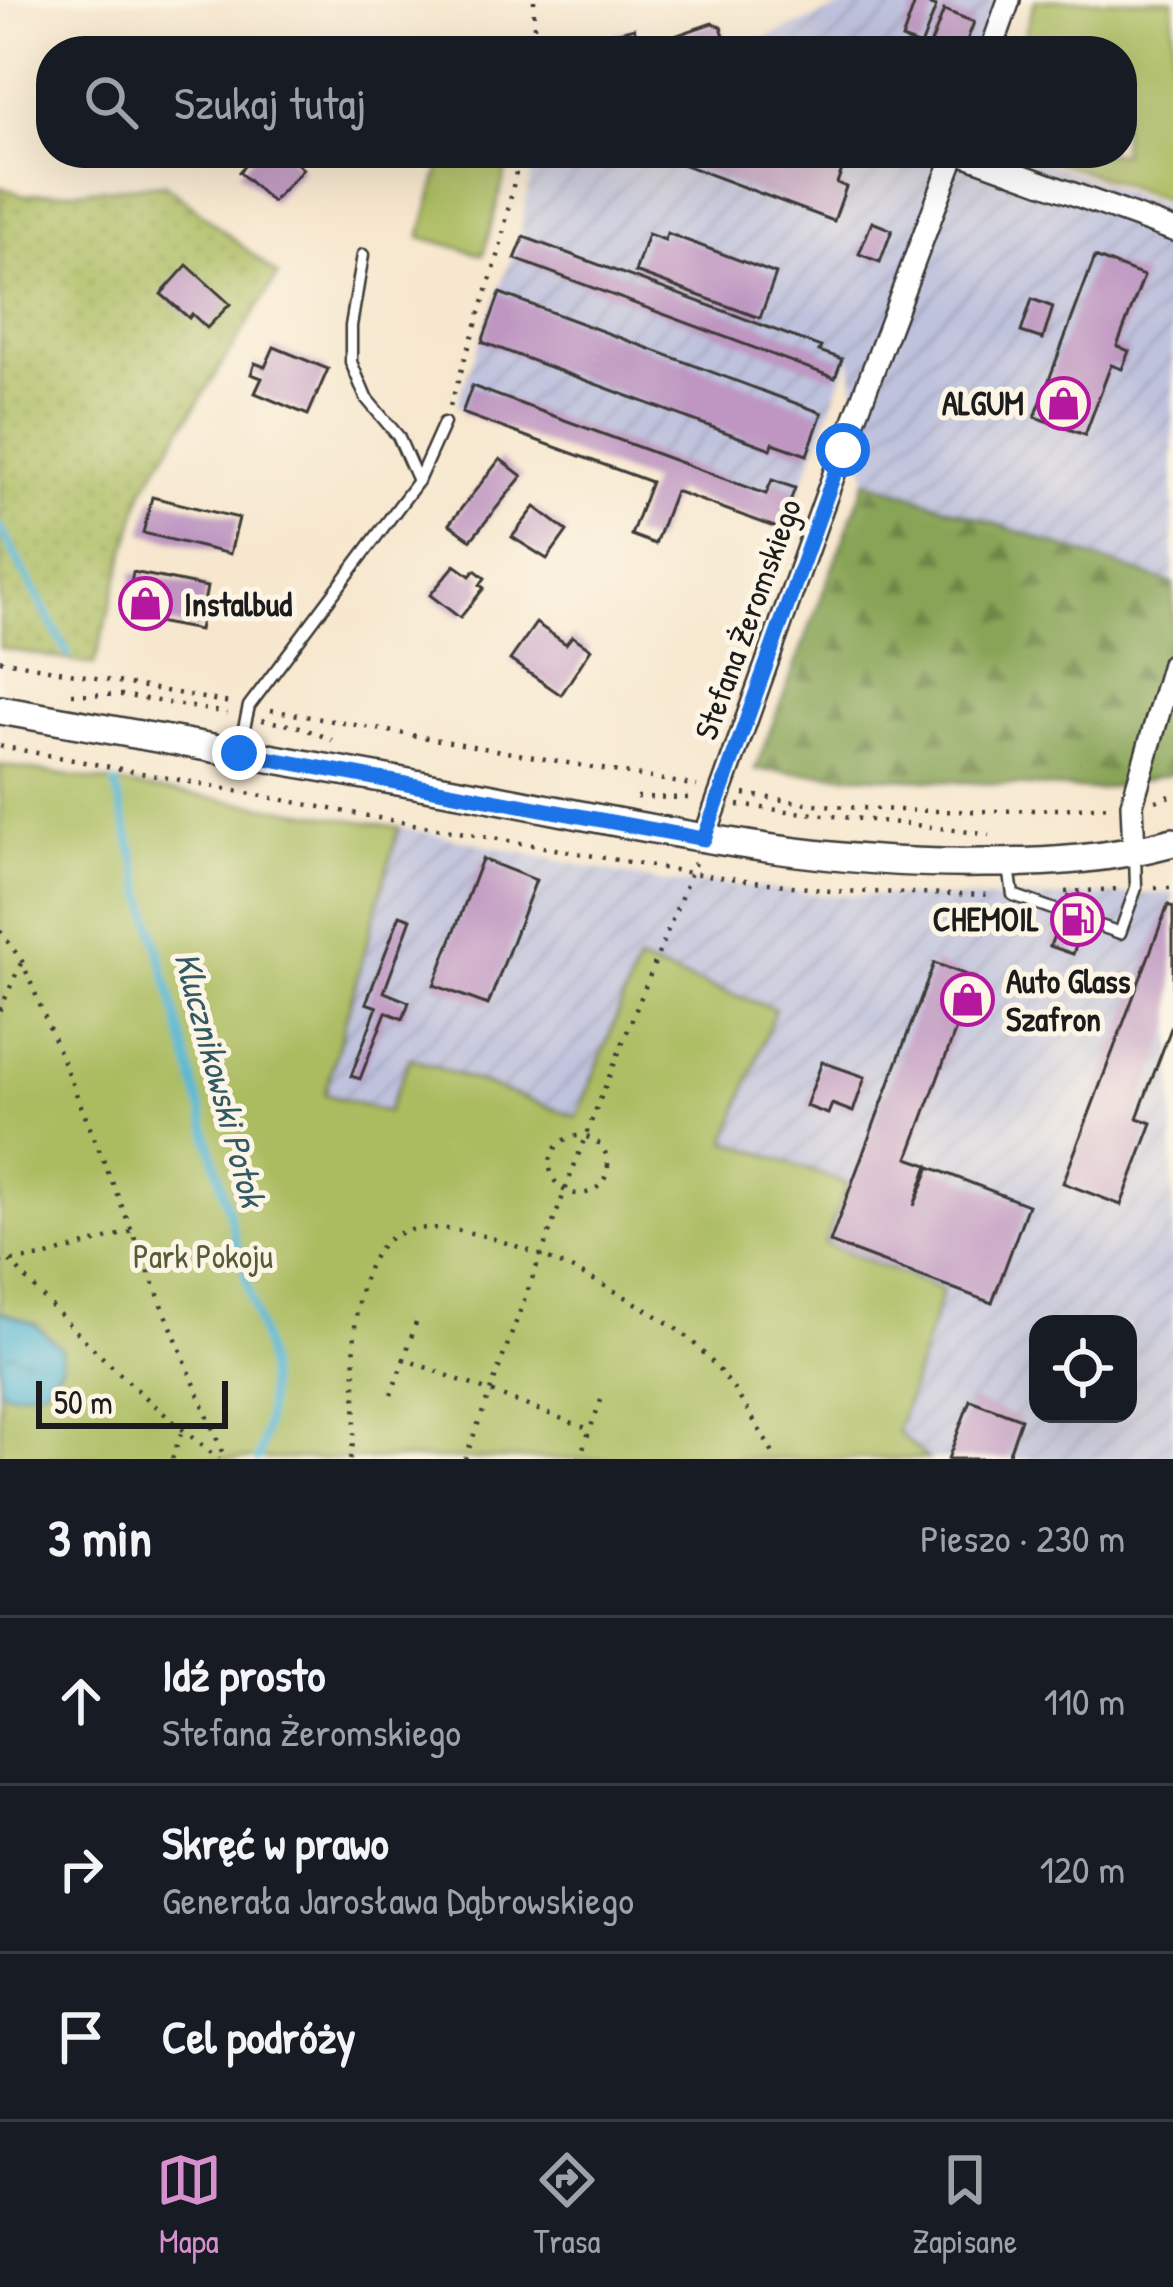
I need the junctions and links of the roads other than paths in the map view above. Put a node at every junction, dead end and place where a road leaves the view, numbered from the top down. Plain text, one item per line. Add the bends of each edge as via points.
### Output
1 (1010, 0) edge
2 (997, 36) edge
3 (951, 168) edge
4 (999, 168) edge
5 (1173, 230) edge
6 (363, 254) dead end
7 (444, 423) road end
8 (418, 481) junction
9 (1173, 664) edge
10 (0, 710) edge
11 (239, 753) junction
12 (704, 839) junction
13 (1173, 842) edge
14 (1006, 850) junction
15 (1134, 852) junction

1 - 2 street
3 - 12 street, Stefana Żeromskiego
4 - 5 street
6 - 8 lane via 351,362
7 - 8 lane
8 - 11 lane via 249,706
9 - 15 street via 1132,804
10 - 11 street
11 - 12 street
12 - 14 street via 915,864
13 - 15 street
14 - 15 street
14 - 15 lane via 1013,895 1120,933 1136,888

